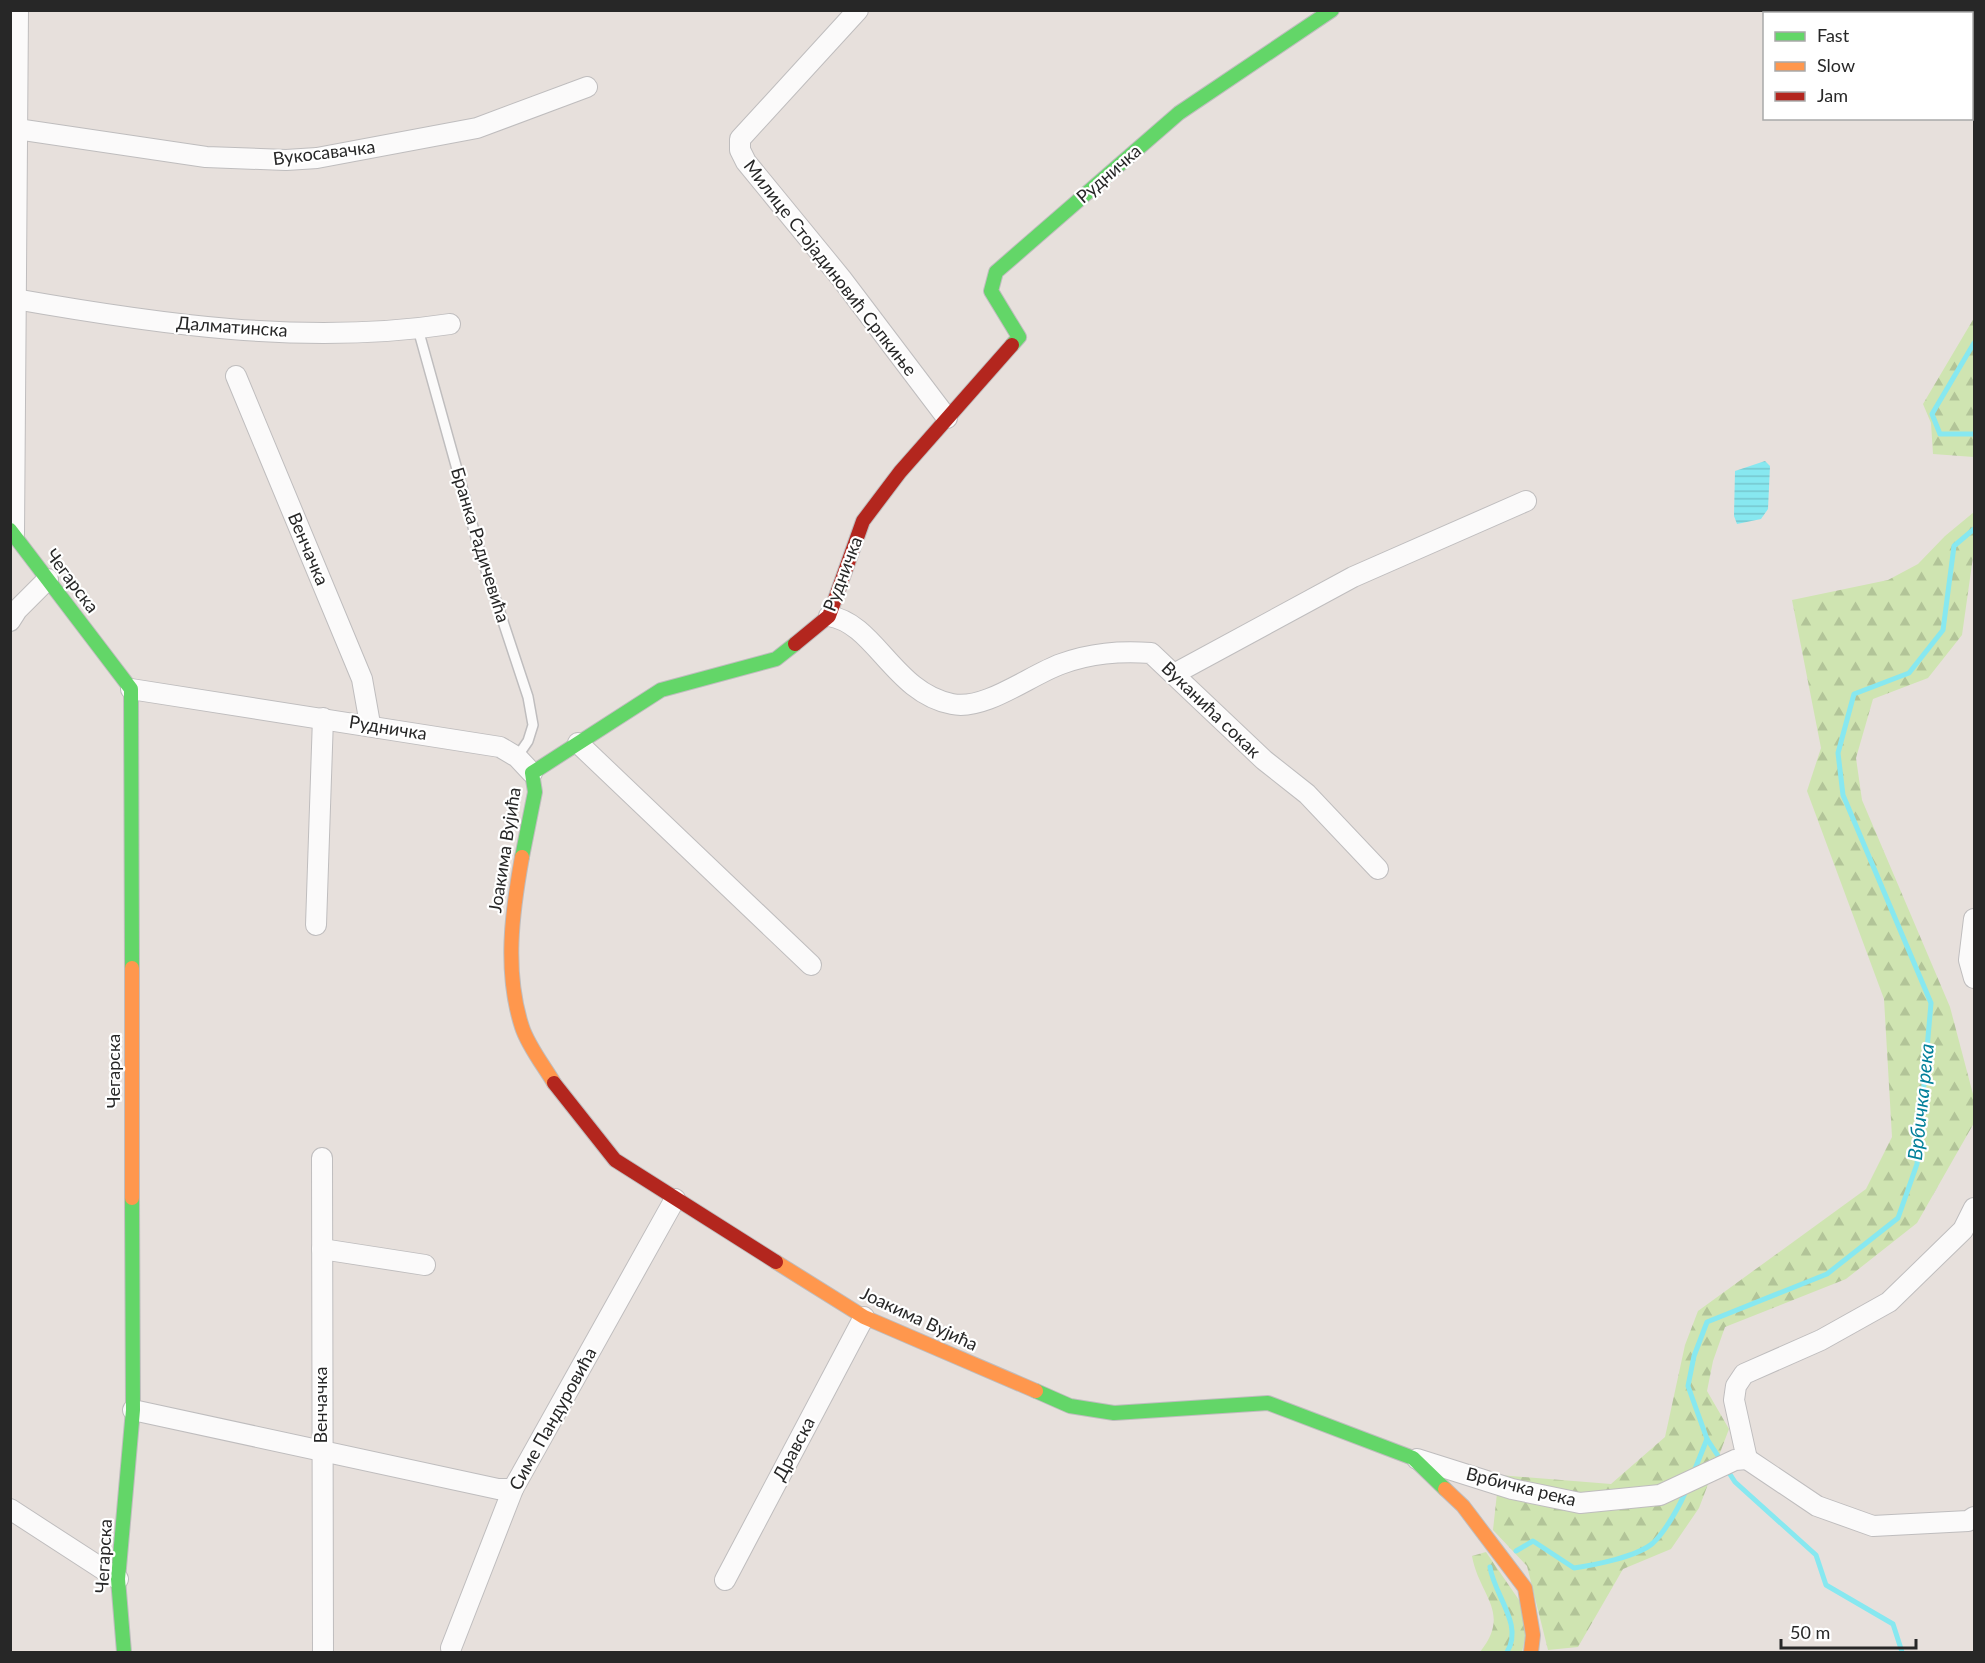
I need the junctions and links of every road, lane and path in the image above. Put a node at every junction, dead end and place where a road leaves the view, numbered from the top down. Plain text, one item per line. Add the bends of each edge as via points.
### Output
1 (18, 10) edge
2 (858, 10) edge
3 (1332, 10) edge
4 (587, 87) dead end
5 (17, 129) junction
6 (15, 299) junction
7 (450, 324) dead end
8 (418, 329) junction
9 (236, 375) dead end
10 (947, 418) junction
11 (1526, 501) dead end
12 (12, 532) edge
13 (48, 579) junction
14 (829, 616) junction
15 (10, 621) edge
16 (1174, 674) junction
17 (132, 689) junction
18 (323, 718) junction
19 (370, 724) junction
20 (578, 743) junction
21 (517, 757) junction
22 (532, 773) junction
23 (1378, 869) dead end
24 (1974, 919) edge
25 (316, 925) dead end
26 (811, 965) dead end
27 (1974, 978) edge
28 (322, 1158) dead end
29 (675, 1199) junction
30 (1974, 1208) edge
31 (322, 1249) junction
32 (425, 1265) dead end
33 (864, 1317) junction
34 (133, 1410) junction
35 (321, 1451) junction
36 (1413, 1458) junction
37 (1741, 1459) junction
38 (513, 1489) junction
39 (10, 1509) edge
40 (1974, 1517) edge
41 (118, 1579) junction
42 (724, 1580) dead end
43 (451, 1648) dead end
44 (124, 1653) edge
45 (323, 1653) edge
46 (1531, 1653) edge

1 - 5 street
2 - 10 street, Милице Стојадиновић Српкиње via 740,139 740,150
3 - 10 street, Рудничка via 1179,113 996,272 992,291 1019,337
4 - 5 street, Вукосавачка via 477,128 317,158 195,156
5 - 6 street
6 - 8 street, Далматинска via 132,318 231,328 323,333
6 - 12 street
7 - 8 street, Далматинска
8 - 21 lane, Бранка Радичевића via 480,552 528,697 533,725
9 - 19 street, Венчачка via 362,679
10 - 14 street, Рудничка via 863,521
11 - 16 street via 1353,577
12 - 13 street, Чегарска
13 - 15 street
13 - 17 street, Чегарска
14 - 16 street, Вуканића сокак via 843,618 856,628 901,677 952,705 1000,695 1032,675 1099,653 1151,654
14 - 20 street, Рудничка via 776,659 661,690
16 - 23 street, Вуканића сокак via 1264,760 1307,794
17 - 18 street, Рудничка
17 - 34 street, Чегарска
18 - 19 street, Рудничка
18 - 25 street
19 - 21 street, Рудничка via 500,747
20 - 22 street, Рудничка
20 - 26 street
21 - 22 street, Рудничка
22 - 29 street, Јоакима Вујића via 536,792 512,910 512,974 522,1028 558,1089 615,1160
24 - 27 street via 1969,960
28 - 31 street, Венчачка
29 - 33 street, Јоакима Вујића
29 - 38 street, Симе Пандуровића
30 - 37 street via 1963,1230 1889,1302 1821,1340 1744,1374 1736,1386 1734,1400
31 - 32 street
31 - 35 street, Венчачка
33 - 36 street, Јоакима Вујића via 1070,1406 1114,1413 1268,1403
33 - 42 street, Дравска
34 - 35 street
34 - 41 street, Чегарска
35 - 38 street
35 - 45 street, Венчачка
36 - 37 street, Врбичка река via 1512,1489 1580,1503 1660,1495
36 - 46 street, Јоакима Вујића via 1463,1506 1525,1588 1533,1635
37 - 40 street via 1817,1506 1872,1526 1968,1521
38 - 43 street, Симе Пандуровића
39 - 41 street
41 - 44 street, Чегарска

